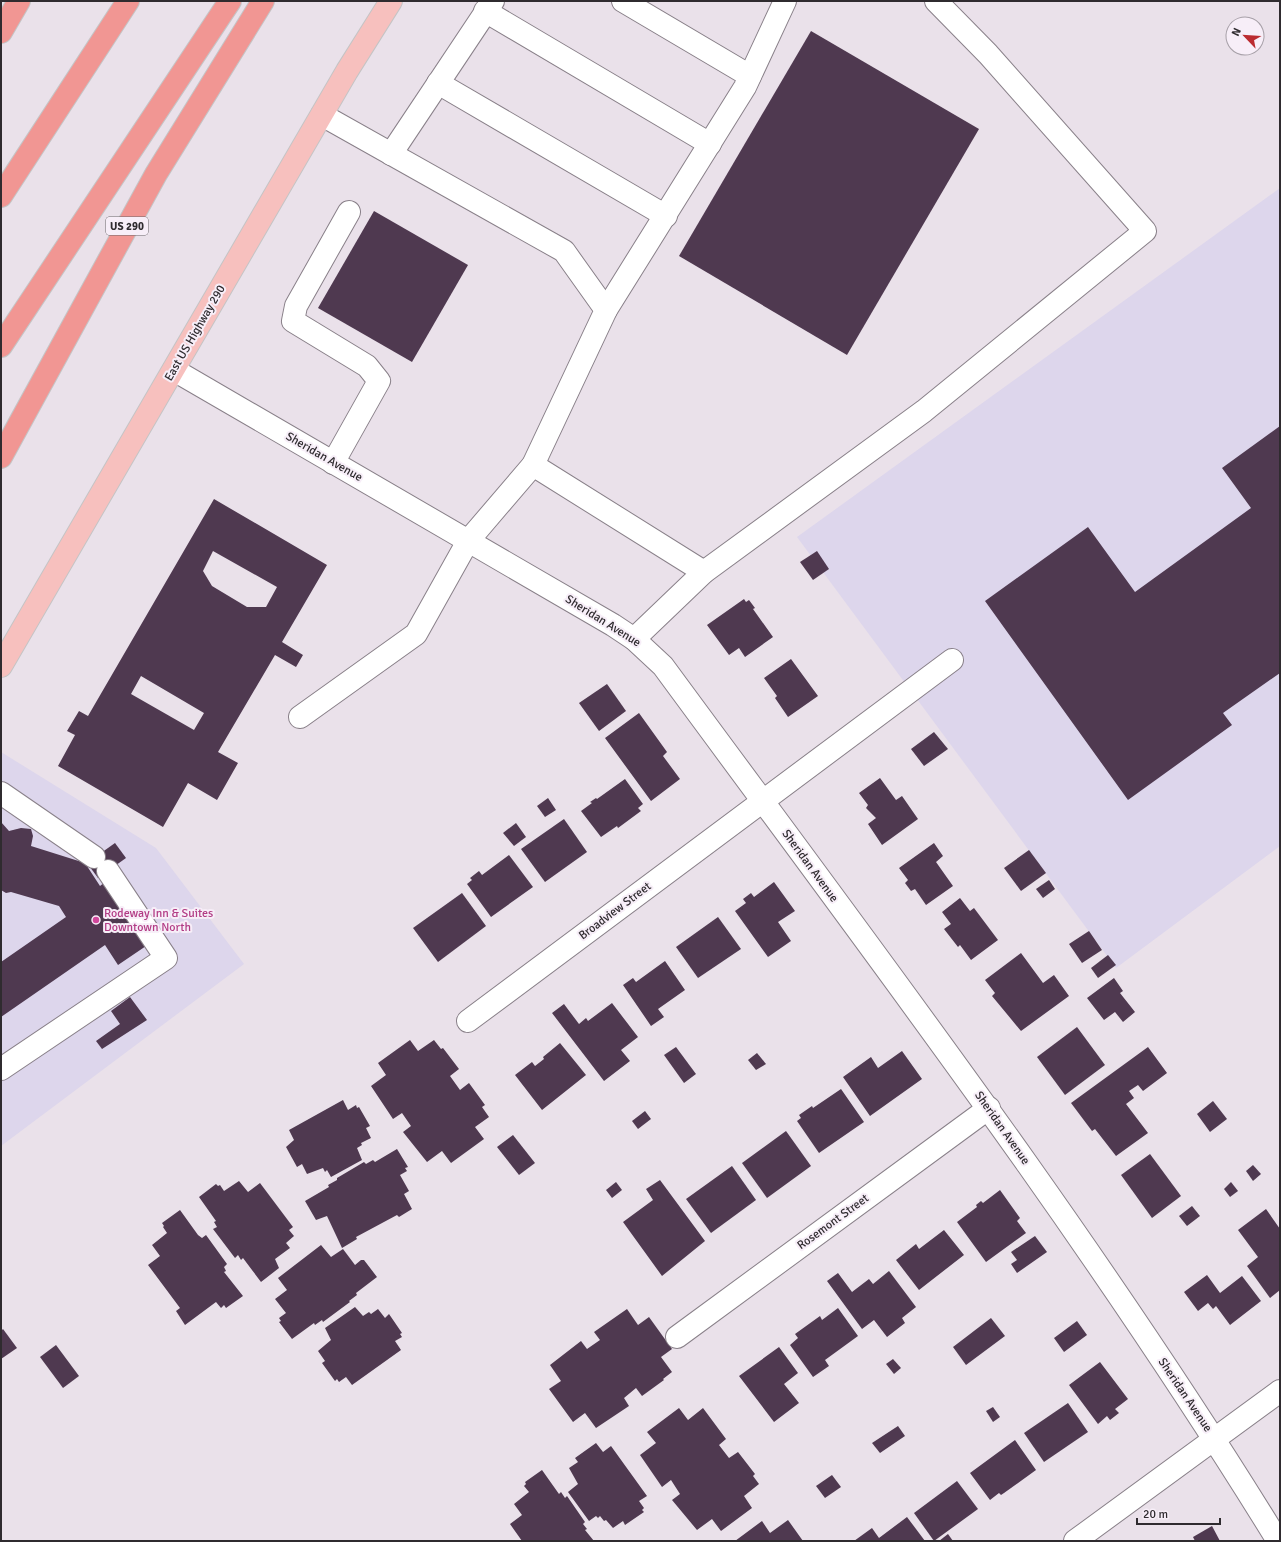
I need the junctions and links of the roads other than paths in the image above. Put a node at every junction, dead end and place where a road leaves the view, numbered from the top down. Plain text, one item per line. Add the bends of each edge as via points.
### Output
1 (19, 1) edge
2 (128, 1) edge
3 (230, 1) edge
4 (263, 1) edge
5 (391, 1) edge
6 (623, 1) edge
7 (785, 1) edge
8 (936, 1) edge
9 (489, 6) edge
10 (1, 32) edge
11 (750, 76) junction
12 (438, 83) junction
13 (322, 115) junction
14 (710, 144) junction
15 (391, 154) junction
16 (1, 196) edge
17 (349, 212) dead end
18 (666, 216) junction
19 (606, 310) junction
20 (1, 346) edge
21 (174, 370) junction
22 (1, 457) edge
23 (334, 463) junction
24 (533, 465) junction
25 (468, 541) junction
26 (704, 572) junction
27 (634, 639) junction
28 (952, 660) dead end
29 (1, 666) edge
30 (300, 718) dead end
31 (1, 793) edge
32 (762, 801) junction
33 (468, 1021) dead end
34 (1, 1069) edge
35 (989, 1108) junction
36 (677, 1337) dead end
37 (1280, 1391) edge
38 (1215, 1439) junction
39 (1075, 1541) edge
40 (1278, 1541) edge

1 - 10 highway
2 - 16 highway
3 - 20 highway
4 - 22 highway, US 290 via 156,174
5 - 13 main road, East US Highway 290
6 - 11 street
7 - 11 street
8 - 26 street via 988,54 1145,231 924,410
9 - 12 street
9 - 14 street
11 - 14 street
12 - 15 street
12 - 18 street
13 - 15 street
13 - 21 main road, East US Highway 290
14 - 18 street
15 - 19 street via 564,251
17 - 23 street via 296,306 293,321 367,366 379,381
18 - 19 street
19 - 24 street
21 - 23 street, Sheridan Avenue
21 - 29 main road, East US Highway 290
23 - 25 street, Sheridan Avenue
24 - 25 street
24 - 26 street
25 - 27 street, Sheridan Avenue
25 - 30 street via 416,634
26 - 27 street
27 - 32 street, Sheridan Avenue via 663,666
28 - 32 street, Broadview Street
31 - 34 street via 101,864 166,958
32 - 33 street, Broadview Street
32 - 35 street, Sheridan Avenue
35 - 36 street, Rosemont Street
35 - 38 street, Sheridan Avenue
37 - 38 street
38 - 39 street
38 - 40 street, Sheridan Avenue

